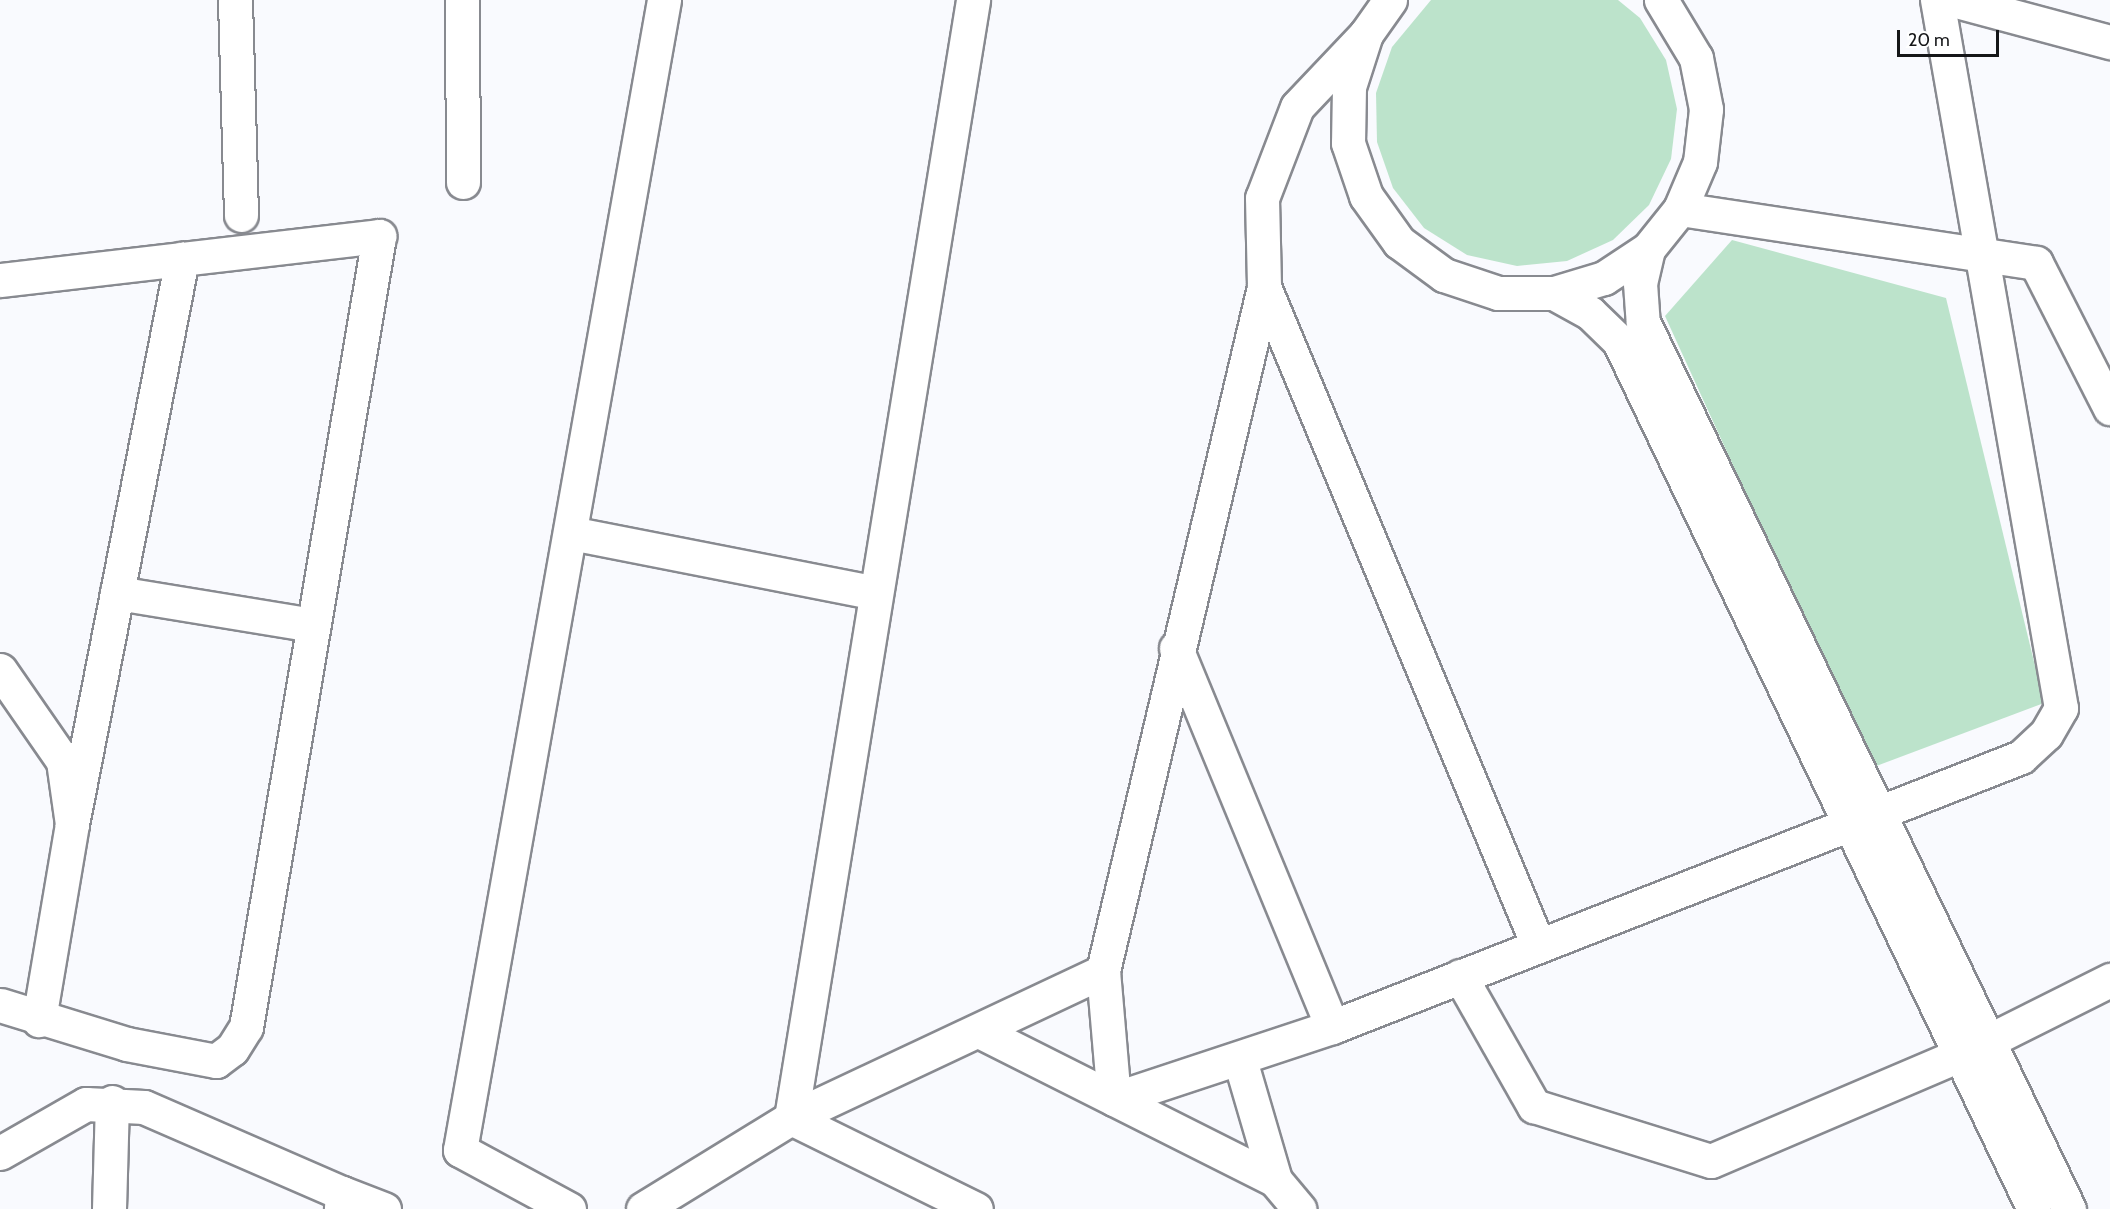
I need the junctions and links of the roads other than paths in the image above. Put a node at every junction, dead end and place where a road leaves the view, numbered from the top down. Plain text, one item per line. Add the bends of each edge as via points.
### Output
1 (235, 0) edge
2 (462, 0) edge
3 (664, 0) edge
4 (973, 0) edge
5 (1390, 0) edge
6 (1661, 0) edge
7 (1937, 0) edge
8 (1953, 0) edge
9 (1366, 34) junction
10 (2110, 42) edge
11 (463, 182) dead end
12 (1680, 209) junction
13 (241, 215) dead end
14 (1648, 249) junction
15 (182, 259) junction
16 (1986, 259) junction
17 (0, 280) edge
18 (1264, 287) junction
19 (1554, 293) junction
20 (2110, 408) edge
21 (571, 532) junction
22 (873, 592) junction
23 (117, 593) junction
24 (313, 625) junction
25 (1176, 648) junction
26 (0, 670) edge
27 (1878, 811) junction
28 (72, 824) junction
29 (1848, 825) junction
30 (1538, 945) junction
31 (1103, 971) junction
32 (1460, 976) junction
33 (2110, 980) edge
34 (0, 1005) edge
35 (39, 1020) junction
36 (1332, 1027) junction
37 (979, 1031) junction
38 (1974, 1048) junction
39 (1240, 1060) junction
40 (1114, 1099) junction
41 (112, 1102) junction
42 (791, 1118) junction
43 (0, 1153) edge
44 (1275, 1180) junction
45 (341, 1201) edge
46 (109, 1209) edge
47 (384, 1209) edge
48 (569, 1209) edge
49 (643, 1209) edge
50 (976, 1209) edge
51 (1299, 1209) edge
52 (2034, 1209) edge
53 (2069, 1209) edge

1 - 13 street
2 - 11 street
3 - 21 street
4 - 22 street
5 - 9 street
6 - 12 street via 1696,58 1706,109 1700,162
7 - 16 street
8 - 10 street
9 - 18 street via 1297,107 1262,198
9 - 19 street via 1349,87 1348,143 1366,196 1399,242 1444,275 1498,293
12 - 14 street
12 - 16 street
14 - 19 street via 1604,278
14 - 27 street via 1640,283 1643,322
15 - 17 street
15 - 23 street
15 - 24 street via 379,236
16 - 20 street via 2036,262
16 - 27 street via 2061,708 2046,734 2021,757
18 - 25 street
18 - 30 street
19 - 29 street via 1590,314 1619,340 1741,587
21 - 22 street
21 - 48 street via 460,1150
22 - 42 street
23 - 24 street
23 - 28 street
24 - 35 street via 246,1027 232,1049 216,1061
25 - 31 street
25 - 36 street
26 - 28 street via 63,761
27 - 29 street
27 - 38 street
28 - 35 street
29 - 30 street
29 - 38 street
30 - 32 street
31 - 37 street
31 - 40 street
32 - 36 street
32 - 38 street via 1534,1106 1711,1161
33 - 38 street
34 - 35 street
36 - 39 street
37 - 40 street
37 - 42 street
38 - 52 street
38 - 53 street
39 - 40 street
39 - 44 street
40 - 44 street
41 - 43 street via 86,1104
41 - 45 street via 177,1120
41 - 46 street
42 - 49 street
42 - 50 street
44 - 51 street
45 - 47 street

